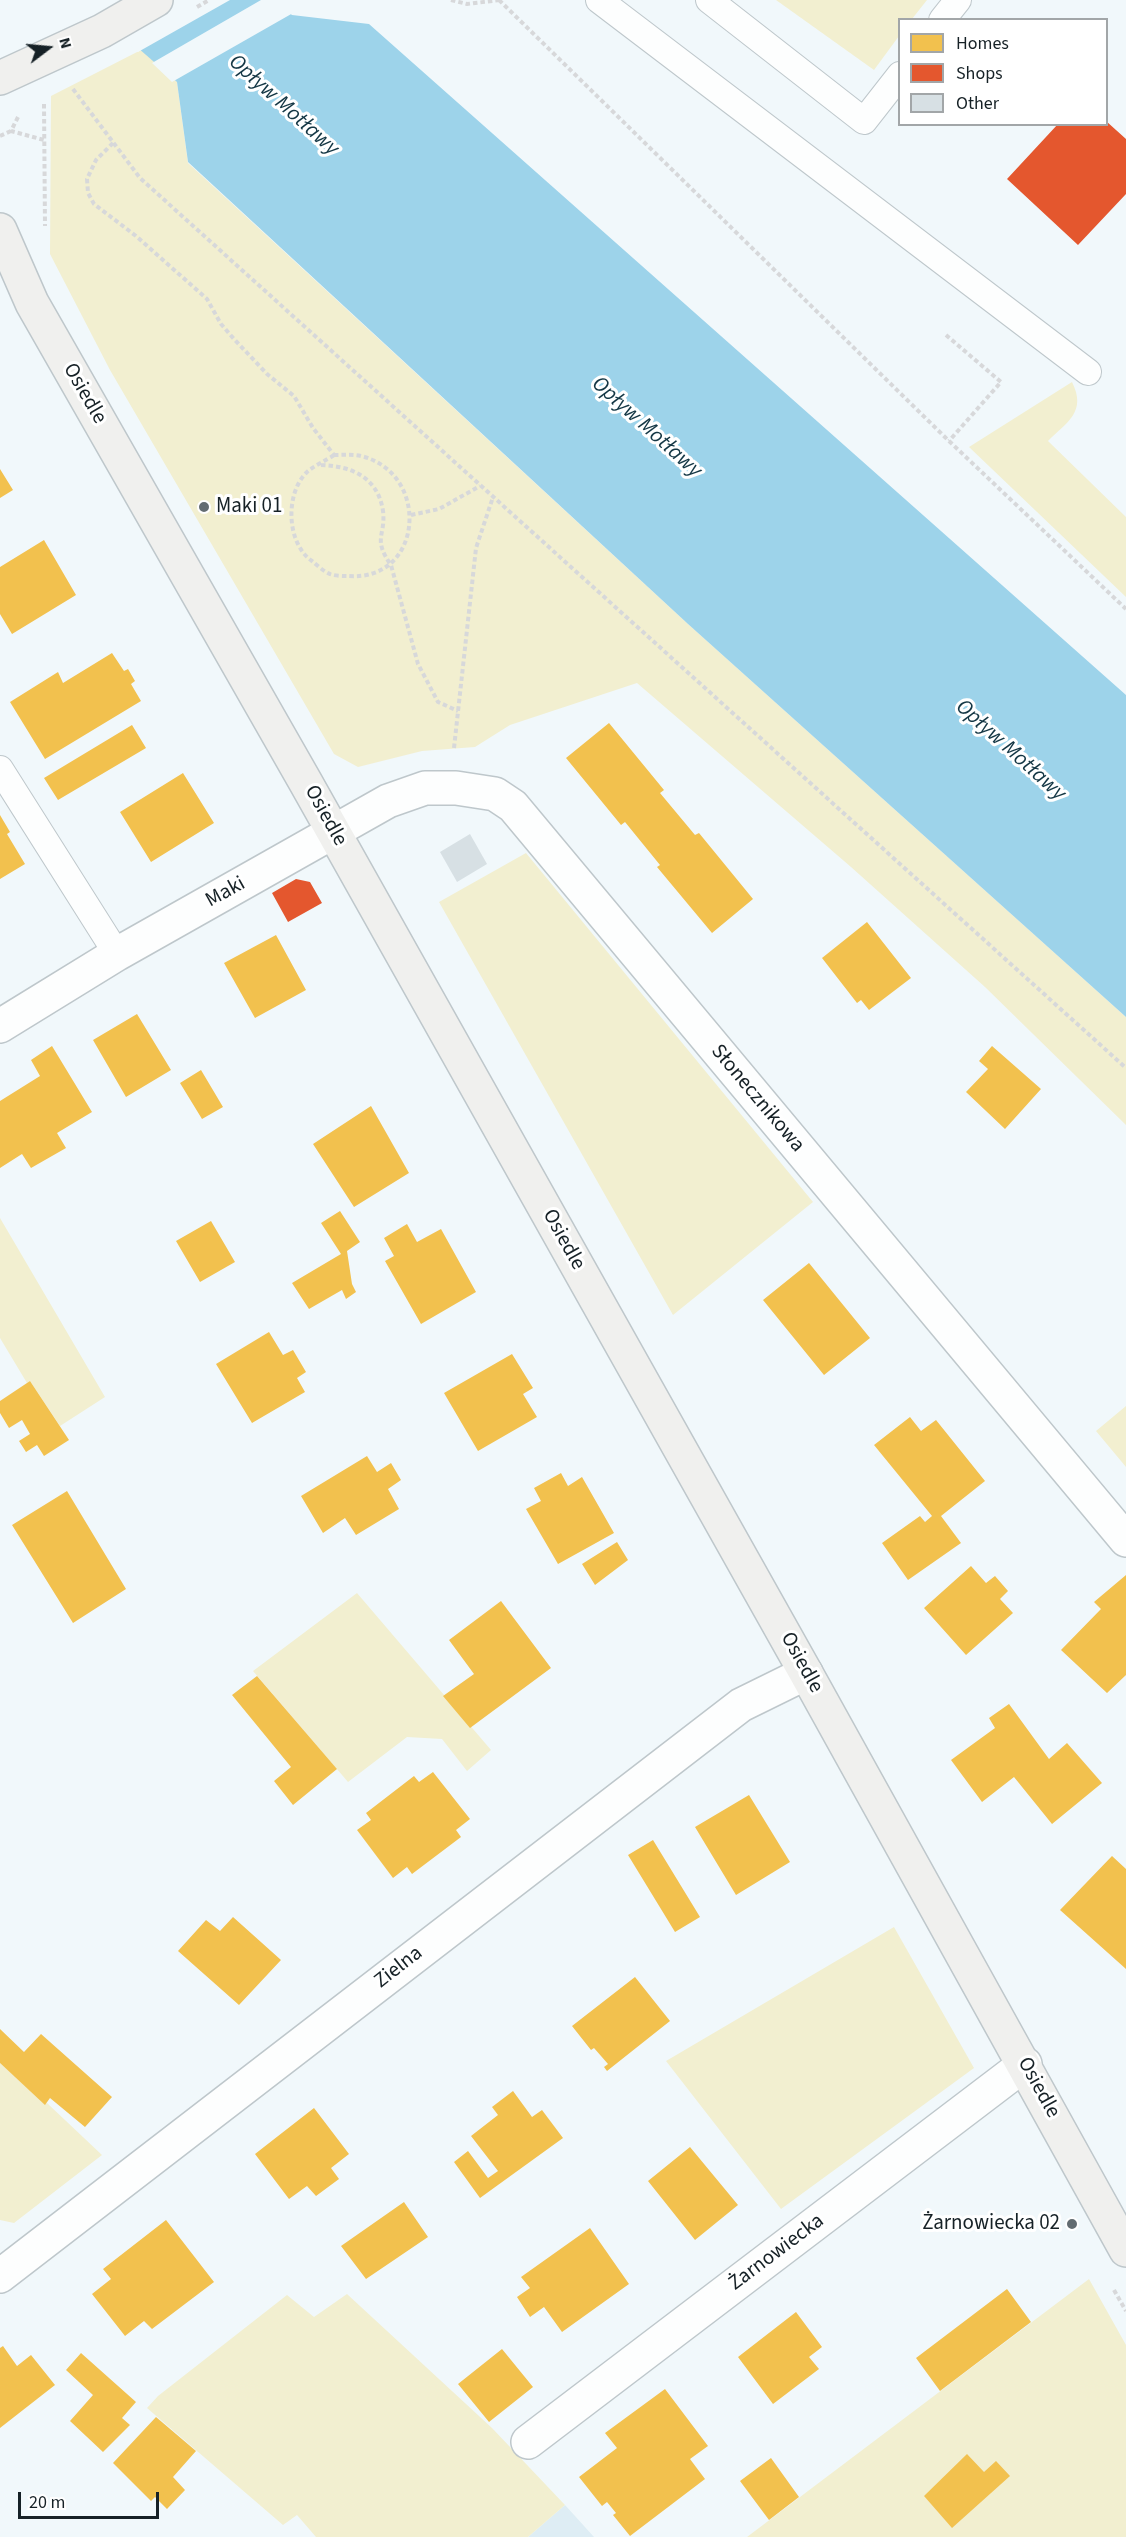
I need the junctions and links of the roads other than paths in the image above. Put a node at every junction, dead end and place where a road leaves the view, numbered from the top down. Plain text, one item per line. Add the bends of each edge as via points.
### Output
1 (156, 0) edge
2 (599, 0) edge
3 (709, 0) edge
4 (958, 0) edge
5 (944, 18) edge
6 (0, 78) edge
7 (898, 78) edge
8 (0, 230) edge
9 (1088, 372) dead end
10 (0, 769) edge
11 (334, 833) junction
12 (117, 954) junction
13 (0, 1026) edge
14 (1126, 1539) edge
15 (806, 1673) junction
16 (1025, 2064) junction
17 (1126, 2250) edge
18 (4, 2267) edge
19 (528, 2442) dead end

1 - 6 street via 102,31
2 - 9 lane
3 - 7 lane via 864,121
4 - 5 lane
8 - 11 street, Osiedle via 38,313
10 - 12 lane
11 - 12 street, Maki
11 - 14 street, Słonecznikowa via 388,801 425,788 456,788 495,795 513,806
11 - 15 street, Osiedle
12 - 13 street, Maki
15 - 16 street, Osiedle
15 - 18 street, Zielna via 741,1705
16 - 17 street, Osiedle
16 - 19 street, Żarnowiecka

